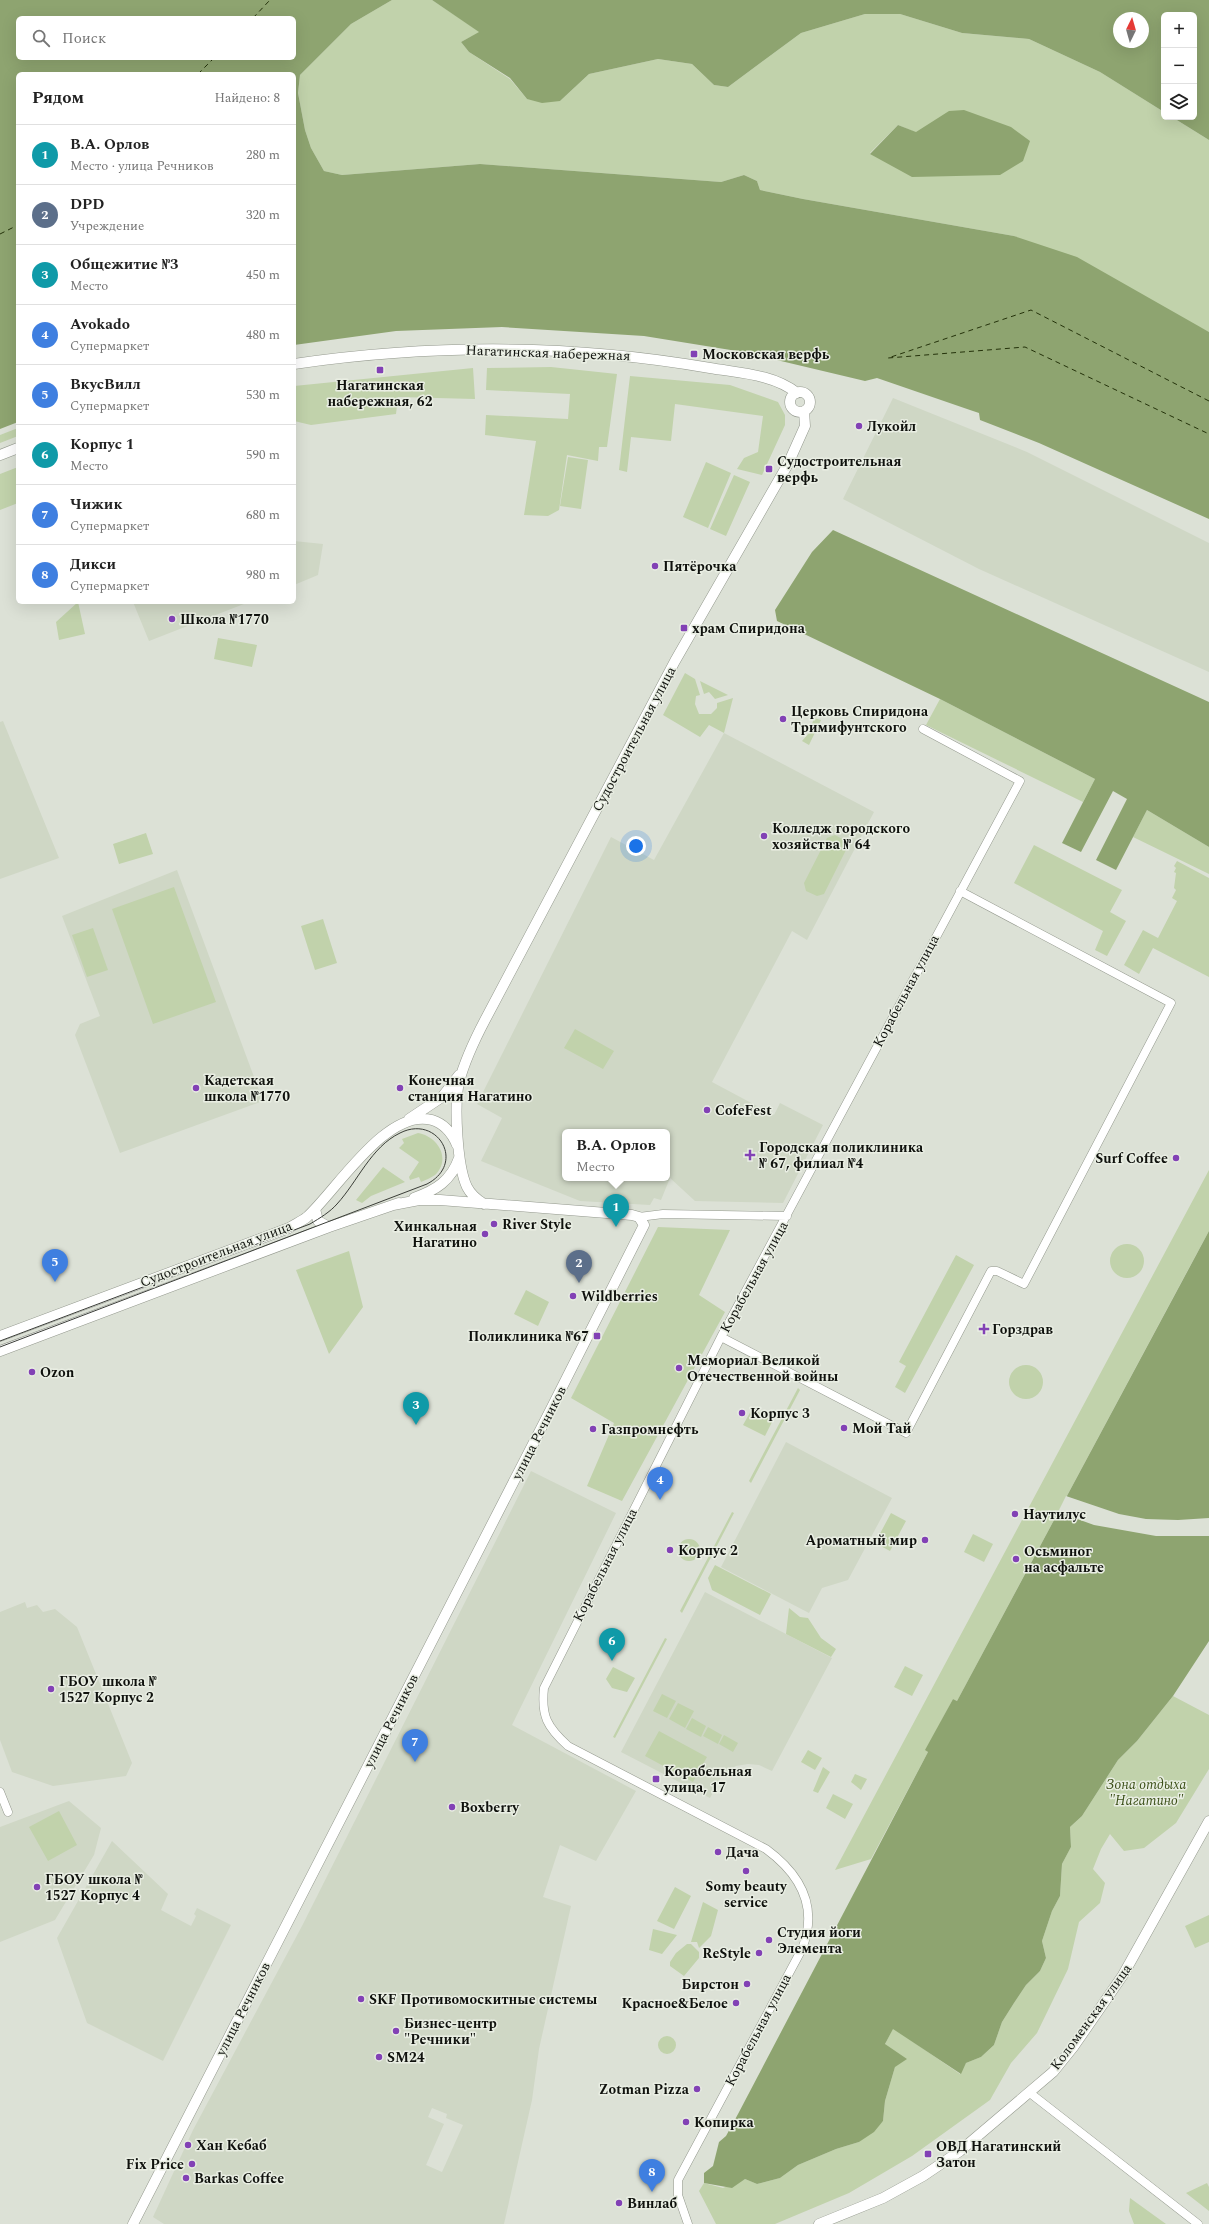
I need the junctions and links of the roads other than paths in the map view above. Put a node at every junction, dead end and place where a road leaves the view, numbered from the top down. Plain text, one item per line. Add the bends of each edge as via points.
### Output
1 (296, 364) edge
2 (797, 393) joint
3 (16, 449) edge
4 (0, 456) edge
5 (924, 729) dead end
6 (960, 891) junction
7 (463, 1068) junction
8 (404, 1122) junction
9 (459, 1153) junction
10 (485, 1204) junction
11 (393, 1205) junction
12 (315, 1209) junction
13 (787, 1216) junction
14 (639, 1217) junction
15 (330, 1227) junction
16 (0, 1336) edge
17 (721, 1337) junction
18 (0, 1351) edge
19 (0, 1792) edge
20 (8, 1812) dead end
21 (1209, 1821) edge
22 (1030, 2093) junction
23 (133, 2224) edge
24 (688, 2224) edge
25 (819, 2224) edge
26 (1198, 2224) edge

1 - 2 street, Нагатинская набережная via 380,354 458,350 577,353 644,358 743,374 777,382
2 - 7 street, Судостроительная улица via 791,399 791,405 798,411 804,411 805,426 788,464 675,661 484,1020
3 - 4 street
5 - 6 street, Корабельная улица via 1020,781
6 - 13 street, Корабельная улица
6 - 17 street via 1171,1003 1024,1284 998,1270 991,1271 906,1433
7 - 8 street via 442,1097
7 - 9 street via 458,1096
8 - 9 street, Судостроительная улица via 426,1119 447,1128 454,1136
8 - 12 street, Судостроительная улица via 359,1157
9 - 10 street via 467,1188 474,1198
9 - 11 street via 456,1169 441,1186
10 - 11 street via 419,1200
10 - 14 street
11 - 15 street, Судостроительная улица
12 - 15 street via 318,1221
12 - 16 street, Судостроительная улица via 289,1228
13 - 14 street via 663,1214
13 - 17 street, Корабельная улица
14 - 23 street, улица Речников via 644,1225 642,1230
15 - 18 street, Судостроительная улица
17 - 24 street, Корабельная улица via 550,1674 544,1688 542,1703 545,1718 553,1732 568,1746 766,1849 793,1873 806,1899 808,1928 802,1949 678,2180 678,2195
19 - 20 street
21 - 22 street, Коломенская улица via 1123,1975 1074,2046 1053,2072
22 - 25 street, Коломенская улица via 960,2151 923,2176 883,2198
22 - 26 street

